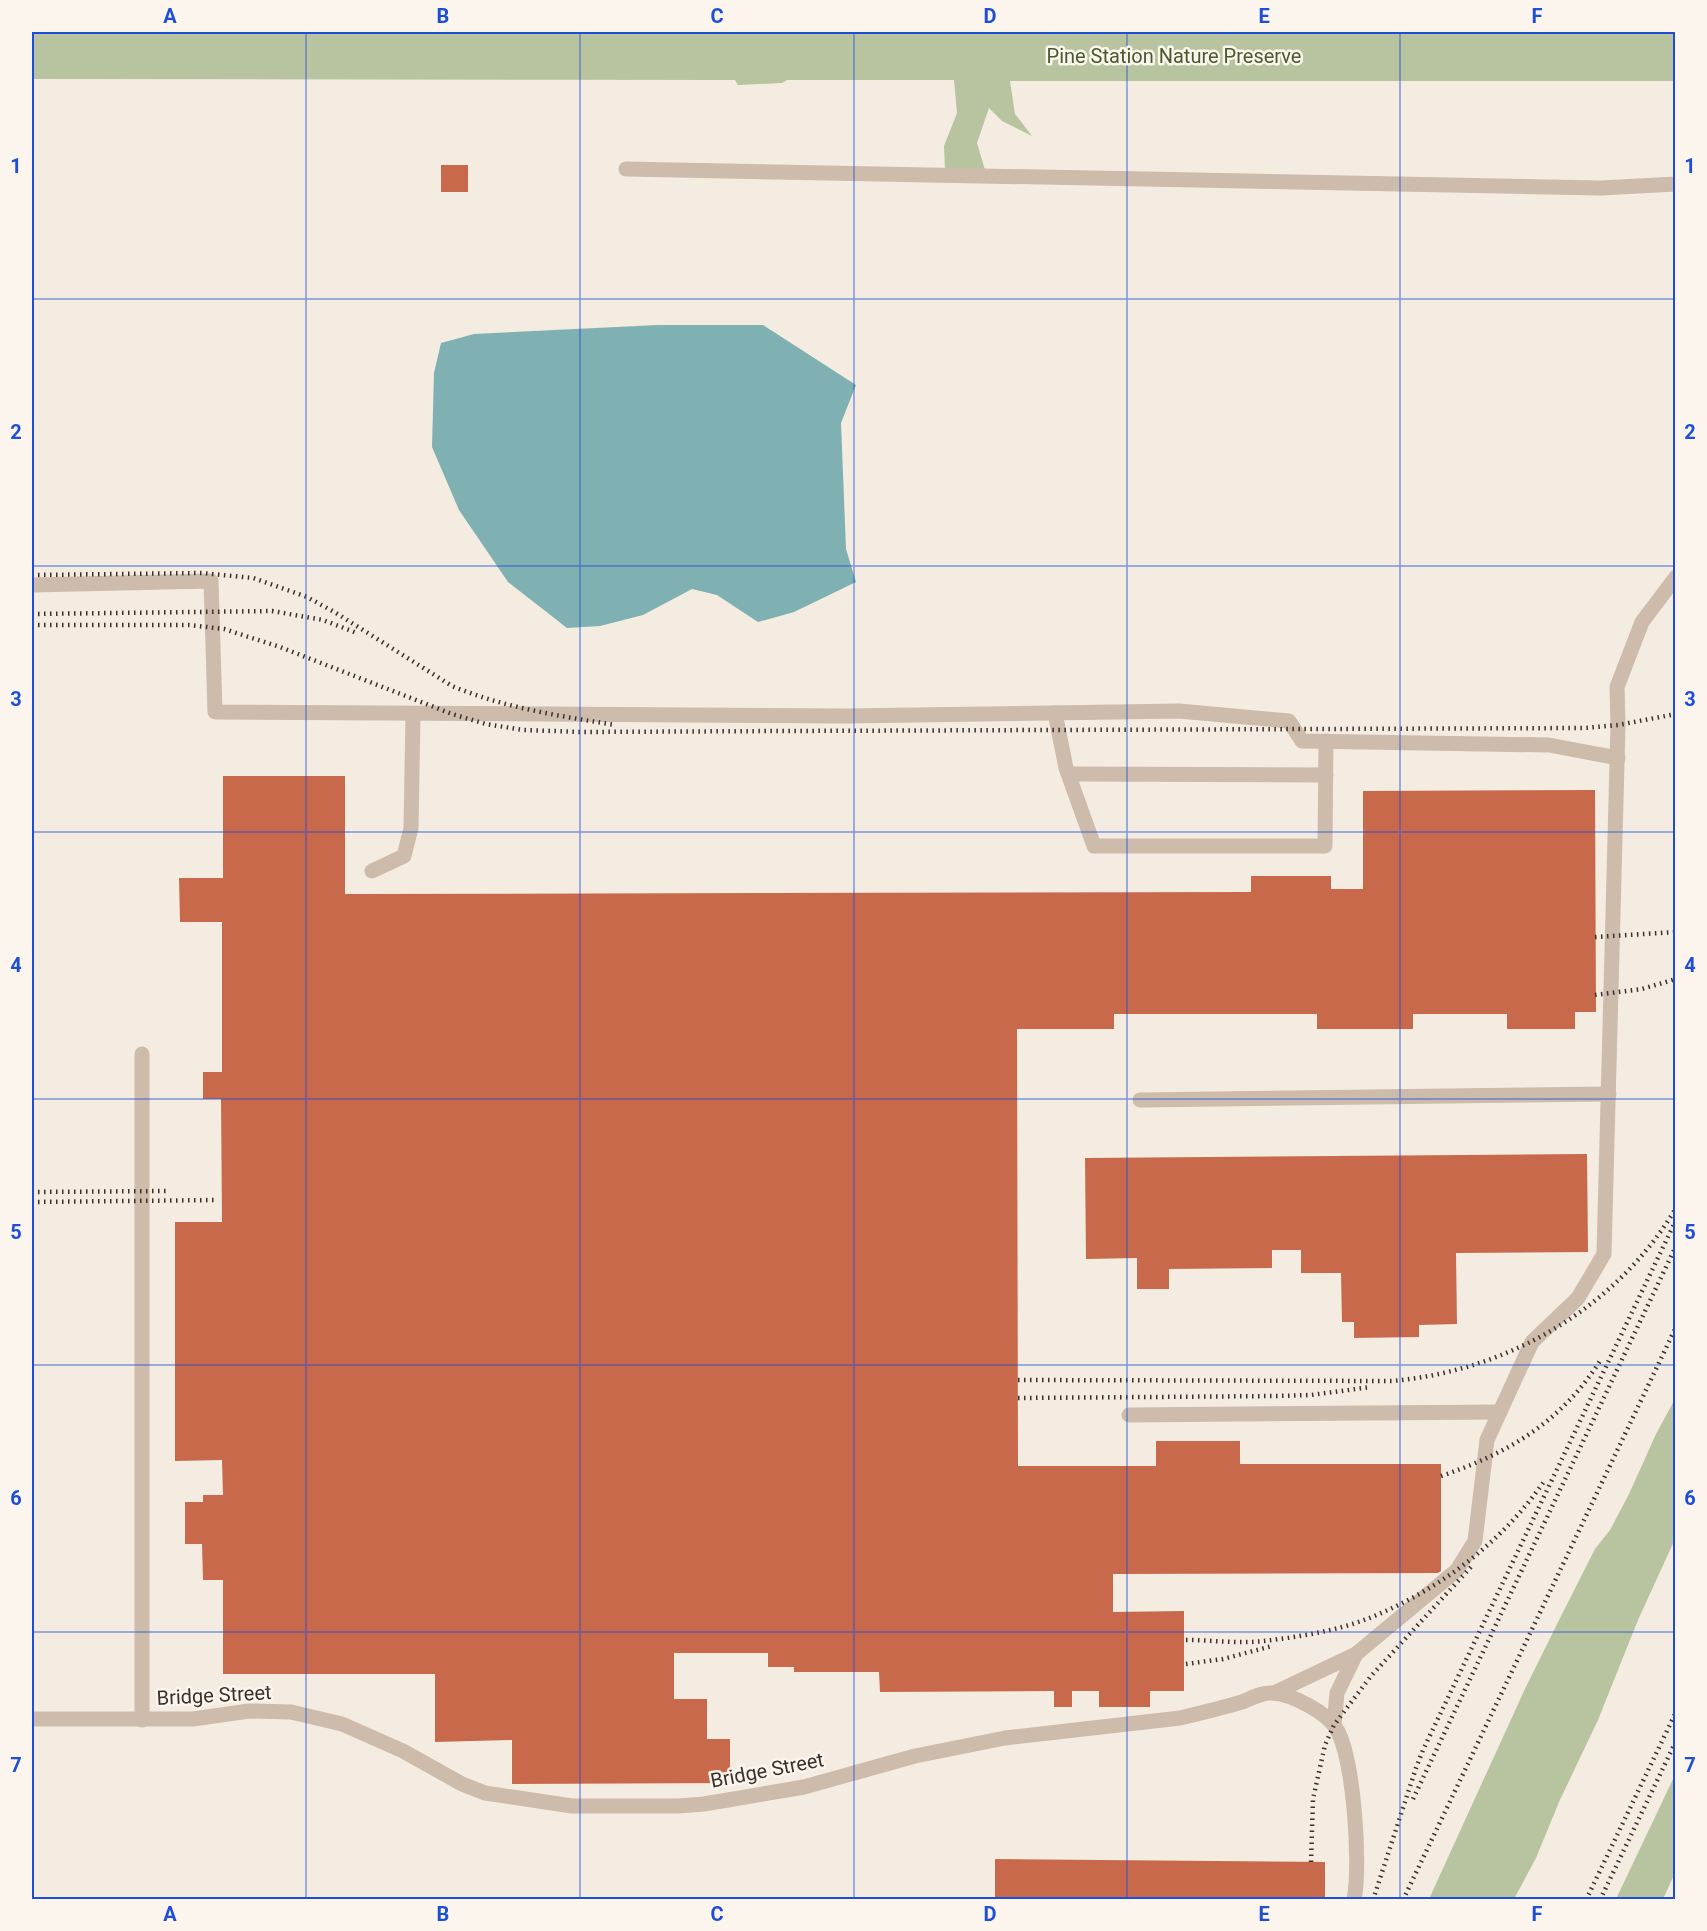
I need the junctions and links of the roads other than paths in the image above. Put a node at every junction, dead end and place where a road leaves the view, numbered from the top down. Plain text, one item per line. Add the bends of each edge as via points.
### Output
1 (626, 169) dead end
2 (1676, 184) edge
3 (1676, 577) edge
4 (32, 585) edge
5 (1055, 713) junction
6 (413, 714) junction
7 (1326, 741) junction
8 (1618, 758) junction
9 (1069, 774) junction
10 (1326, 775) junction
11 (372, 871) dead end
12 (142, 1054) dead end
13 (1608, 1094) junction
14 (1140, 1100) dead end
15 (1500, 1412) junction
16 (1129, 1415) dead end
17 (1356, 1654) junction
18 (1274, 1693) junction
19 (32, 1719) edge
20 (142, 1720) junction
21 (1334, 1725) junction
22 (1354, 1899) edge

1 - 2 lane via 1589,187
3 - 8 lane via 1642,622 1617,687
4 - 6 lane via 211,581 215,712
5 - 6 lane
5 - 7 lane via 1179,711 1289,721 1302,741
5 - 9 lane
6 - 11 lane via 411,828 404,856
7 - 8 lane via 1549,745
7 - 10 lane
8 - 13 lane
9 - 10 lane
9 - 10 lane via 1094,846 1325,846
12 - 20 lane
13 - 14 lane
13 - 15 lane via 1604,1254 1578,1298 1532,1342
15 - 16 lane
15 - 17 lane via 1487,1440 1475,1541 1457,1570
17 - 18 lane, Bridge Street
17 - 21 lane via 1337,1693
18 - 20 lane, Bridge Street via 1180,1718 1005,1738 915,1756 804,1787 678,1806 572,1806 485,1793 342,1724 291,1712
18 - 21 lane via 1310,1706
19 - 20 lane, Bridge Street
21 - 22 lane via 1344,1750 1354,1807

